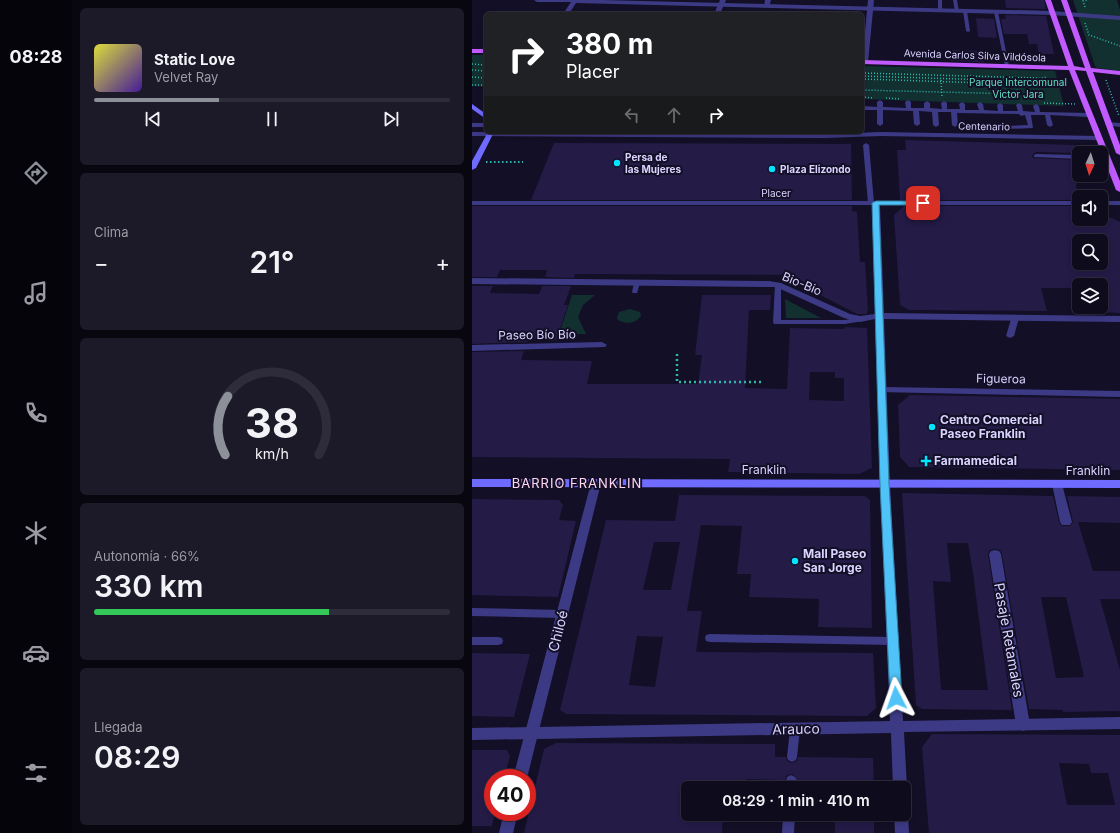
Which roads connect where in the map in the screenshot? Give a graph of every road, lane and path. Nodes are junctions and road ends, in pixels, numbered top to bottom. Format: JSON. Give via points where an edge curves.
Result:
{"nodes":[{"id":1,"x":537,"y":0,"type":"edge"},
{"id":2,"x":575,"y":0,"type":"edge"},
{"id":3,"x":871,"y":0,"type":"edge"},
{"id":4,"x":940,"y":0,"type":"edge"},
{"id":5,"x":955,"y":0,"type":"edge"},
{"id":6,"x":1048,"y":0,"type":"edge"},
{"id":7,"x":1064,"y":0,"type":"edge"},
{"id":8,"x":722,"y":2,"type":"edge"},
{"id":9,"x":768,"y":3,"type":"edge"},
{"id":10,"x":870,"y":9,"type":"junction"},
{"id":11,"x":940,"y":10,"type":"junction"},
{"id":12,"x":957,"y":11,"type":"junction"},
{"id":13,"x":966,"y":11,"type":"junction"},
{"id":14,"x":567,"y":12,"type":"edge"},
{"id":15,"x":718,"y":12,"type":"edge"},
{"id":16,"x":996,"y":12,"type":"junction"},
{"id":17,"x":1052,"y":13,"type":"junction"},
{"id":18,"x":1068,"y":14,"type":"junction"},
{"id":19,"x":1120,"y":18,"type":"edge"},
{"id":20,"x":1083,"y":19,"type":"dead end"},
{"id":21,"x":968,"y":31,"type":"dead end"},
{"id":22,"x":1120,"y":46,"type":"edge"},
{"id":23,"x":472,"y":51,"type":"edge"},
{"id":24,"x":484,"y":51,"type":"edge"},
{"id":25,"x":864,"y":62,"type":"edge"},
{"id":26,"x":472,"y":64,"type":"edge"},
{"id":27,"x":484,"y":64,"type":"edge"},
{"id":28,"x":1007,"y":66,"type":"junction"},
{"id":29,"x":1071,"y":68,"type":"junction"},
{"id":30,"x":1088,"y":69,"type":"junction"},
{"id":31,"x":472,"y":70,"type":"edge"},
{"id":32,"x":941,"y":70,"type":"dead end"},
{"id":33,"x":484,"y":71,"type":"edge"},
{"id":34,"x":864,"y":74,"type":"edge"},
{"id":35,"x":1120,"y":74,"type":"edge"},
{"id":36,"x":472,"y":77,"type":"edge"},
{"id":37,"x":941,"y":77,"type":"junction"},
{"id":38,"x":1048,"y":77,"type":"dead end"},
{"id":39,"x":484,"y":78,"type":"edge"},
{"id":40,"x":864,"y":79,"type":"edge"},
{"id":41,"x":1106,"y":80,"type":"dead end"},
{"id":42,"x":941,"y":81,"type":"junction"},
{"id":43,"x":1093,"y":82,"type":"junction"},
{"id":44,"x":472,"y":85,"type":"edge"},
{"id":45,"x":484,"y":85,"type":"edge"},
{"id":46,"x":864,"y":90,"type":"edge"},
{"id":47,"x":942,"y":92,"type":"junction"},
{"id":48,"x":880,"y":102,"type":"dead end"},
{"id":49,"x":891,"y":102,"type":"dead end"},
{"id":50,"x":908,"y":102,"type":"dead end"},
{"id":51,"x":943,"y":102,"type":"joint"},
{"id":52,"x":927,"y":103,"type":"dead end"},
{"id":53,"x":962,"y":104,"type":"dead end"},
{"id":54,"x":980,"y":104,"type":"dead end"},
{"id":55,"x":1000,"y":105,"type":"dead end"},
{"id":56,"x":1019,"y":105,"type":"dead end"},
{"id":57,"x":1036,"y":106,"type":"dead end"},
{"id":58,"x":473,"y":107,"type":"edge"},
{"id":59,"x":864,"y":108,"type":"edge"},
{"id":60,"x":880,"y":109,"type":"junction"},
{"id":61,"x":891,"y":110,"type":"junction"},
{"id":62,"x":909,"y":110,"type":"junction"},
{"id":63,"x":916,"y":111,"type":"junction"},
{"id":64,"x":927,"y":111,"type":"junction"},
{"id":65,"x":935,"y":111,"type":"junction"},
{"id":66,"x":945,"y":112,"type":"junction"},
{"id":67,"x":954,"y":112,"type":"junction"},
{"id":68,"x":963,"y":112,"type":"junction"},
{"id":69,"x":982,"y":112,"type":"junction"},
{"id":70,"x":1001,"y":113,"type":"junction"},
{"id":71,"x":1021,"y":114,"type":"junction"},
{"id":72,"x":1028,"y":114,"type":"junction"},
{"id":73,"x":1038,"y":114,"type":"junction"},
{"id":74,"x":1047,"y":114,"type":"junction"},
{"id":75,"x":484,"y":115,"type":"edge"},
{"id":76,"x":1089,"y":115,"type":"junction"},
{"id":77,"x":1120,"y":117,"type":"edge"},
{"id":78,"x":880,"y":124,"type":"dead end"},
{"id":79,"x":918,"y":124,"type":"dead end"},
{"id":80,"x":1108,"y":124,"type":"junction"},
{"id":81,"x":472,"y":125,"type":"edge"},
{"id":82,"x":484,"y":125,"type":"edge"},
{"id":83,"x":936,"y":125,"type":"dead end"},
{"id":84,"x":955,"y":125,"type":"dead end"},
{"id":85,"x":1050,"y":125,"type":"dead end"},
{"id":86,"x":1120,"y":125,"type":"edge"},
{"id":87,"x":1006,"y":127,"type":"dead end"},
{"id":88,"x":864,"y":131,"type":"edge"},
{"id":89,"x":484,"y":133,"type":"edge"},
{"id":90,"x":472,"y":134,"type":"edge"},
{"id":91,"x":490,"y":134,"type":"edge"},
{"id":92,"x":602,"y":134,"type":"edge"},
{"id":93,"x":870,"y":134,"type":"junction"},
{"id":94,"x":1098,"y":138,"type":"junction"},
{"id":95,"x":866,"y":145,"type":"dead end"},
{"id":96,"x":1101,"y":146,"type":"edge"},
{"id":97,"x":1120,"y":153,"type":"edge"},
{"id":98,"x":1036,"y":156,"type":"dead end"},
{"id":99,"x":1072,"y":157,"type":"edge"},
{"id":100,"x":523,"y":162,"type":"dead end"},
{"id":101,"x":474,"y":165,"type":"edge"},
{"id":102,"x":1108,"y":165,"type":"edge"},
{"id":103,"x":1120,"y":190,"type":"edge"},
{"id":104,"x":472,"y":203,"type":"edge"},
{"id":105,"x":873,"y":203,"type":"junction"},
{"id":106,"x":1072,"y":203,"type":"edge"},
{"id":107,"x":1108,"y":203,"type":"edge"},
{"id":108,"x":1120,"y":203,"type":"edge"},
{"id":109,"x":472,"y":281,"type":"edge"},
{"id":110,"x":637,"y":282,"type":"junction"},
{"id":111,"x":778,"y":285,"type":"junction"},
{"id":112,"x":635,"y":292,"type":"dead end"},
{"id":113,"x":879,"y":316,"type":"junction"},
{"id":114,"x":1015,"y":318,"type":"junction"},
{"id":115,"x":860,"y":319,"type":"junction"},
{"id":116,"x":1120,"y":319,"type":"edge"},
{"id":117,"x":1010,"y":336,"type":"dead end"},
{"id":118,"x":602,"y":345,"type":"dead end"},
{"id":119,"x":472,"y":348,"type":"edge"},
{"id":120,"x":678,"y":354,"type":"dead end"},
{"id":121,"x":764,"y":382,"type":"dead end"},
{"id":122,"x":882,"y":390,"type":"junction"},
{"id":123,"x":1120,"y":394,"type":"edge"},
{"id":124,"x":472,"y":483,"type":"edge"},
{"id":125,"x":596,"y":483,"type":"junction"},
{"id":126,"x":885,"y":484,"type":"junction"},
{"id":127,"x":1057,"y":484,"type":"junction"},
{"id":128,"x":1120,"y":484,"type":"edge"},
{"id":129,"x":1066,"y":522,"type":"dead end"},
{"id":130,"x":994,"y":554,"type":"dead end"},
{"id":131,"x":472,"y":612,"type":"edge"},
{"id":132,"x":562,"y":614,"type":"junction"},
{"id":133,"x":710,"y":638,"type":"dead end"},
{"id":134,"x":472,"y":641,"type":"edge"},
{"id":135,"x":498,"y":641,"type":"dead end"},
{"id":136,"x":892,"y":641,"type":"junction"},
{"id":137,"x":1120,"y":723,"type":"edge"},
{"id":138,"x":1023,"y":725,"type":"junction"},
{"id":139,"x":898,"y":727,"type":"junction"},
{"id":140,"x":794,"y":729,"type":"junction"},
{"id":141,"x":531,"y":733,"type":"junction"},
{"id":142,"x":472,"y":734,"type":"edge"},
{"id":143,"x":792,"y":757,"type":"dead end"},
{"id":144,"x":522,"y":769,"type":"edge"},
{"id":145,"x":900,"y":781,"type":"edge"},
{"id":146,"x":509,"y":821,"type":"edge"},
{"id":147,"x":789,"y":821,"type":"edge"},
{"id":148,"x":901,"y":821,"type":"edge"},
{"id":149,"x":506,"y":833,"type":"edge"},
{"id":150,"x":788,"y":833,"type":"edge"},
{"id":151,"x":902,"y":833,"type":"edge"}],
"edges":[{"from":1,"to":2,"type":"street"},
{"from":2,"to":8,"type":"street"},
{"from":2,"to":14,"type":"street"},
{"from":3,"to":10,"type":"street"},
{"from":4,"to":11,"type":"lane"},
{"from":5,"to":12,"type":"lane"},
{"from":6,"to":17,"type":"main road"},
{"from":7,"to":18,"type":"main road"},
{"from":8,"to":9,"type":"street"},
{"from":8,"to":15,"type":"street"},
{"from":9,"to":10,"type":"street"},
{"from":10,"to":11,"type":"street"},
{"from":10,"to":25,"type":"street"},
{"from":11,"to":12,"type":"street"},
{"from":12,"to":13,"type":"street"},
{"from":13,"to":16,"type":"street"},
{"from":13,"to":21,"type":"lane"},
{"from":16,"to":17,"type":"street"},
{"from":16,"to":28,"type":"lane"},
{"from":17,"to":18,"type":"street"},
{"from":17,"to":29,"type":"main road"},
{"from":18,"to":19,"type":"street"},
{"from":18,"to":30,"type":"main road"},
{"from":20,"to":22,"type":"path","via":[[1089,35]]},
{"from":23,"to":24,"type":"main road"},
{"from":25,"to":28,"type":"main road","name":"Avenida Carlos Silva Vildósola"},
{"from":26,"to":27,"type":"path"},
{"from":28,"to":29,"type":"main road","name":"Avenida Carlos Silva Vildósola"},
{"from":29,"to":30,"type":"main road","name":"Avenida Carlos Silva Vildósola"},
{"from":29,"to":76,"type":"main road"},
{"from":30,"to":35,"type":"main road","name":"Avenida Carlos Silva Vildósola"},
{"from":30,"to":43,"type":"main road"},
{"from":31,"to":33,"type":"path"},
{"from":32,"to":37,"type":"path"},
{"from":34,"to":37,"type":"path"},
{"from":35,"to":43,"type":"main road"},
{"from":36,"to":39,"type":"path"},
{"from":37,"to":38,"type":"path","via":[[1023,81]]},
{"from":37,"to":42,"type":"path"},
{"from":40,"to":42,"type":"path"},
{"from":41,"to":77,"type":"path"},
{"from":42,"to":47,"type":"path"},
{"from":42,"to":47,"type":"path","via":[[1015,84],[1018,94]]},
{"from":43,"to":80,"type":"main road"},
{"from":44,"to":45,"type":"path"},
{"from":46,"to":47,"type":"path"},
{"from":47,"to":51,"type":"path"},
{"from":48,"to":60,"type":"lane"},
{"from":49,"to":61,"type":"lane"},
{"from":50,"to":62,"type":"lane"},
{"from":51,"to":66,"type":"lane"},
{"from":52,"to":64,"type":"lane"},
{"from":53,"to":68,"type":"lane"},
{"from":54,"to":69,"type":"lane"},
{"from":55,"to":70,"type":"lane"},
{"from":56,"to":71,"type":"lane"},
{"from":57,"to":73,"type":"lane"},
{"from":58,"to":75,"type":"main road"},
{"from":59,"to":60,"type":"lane"},
{"from":60,"to":61,"type":"lane"},
{"from":60,"to":78,"type":"lane"},
{"from":61,"to":62,"type":"lane"},
{"from":62,"to":63,"type":"lane"},
{"from":63,"to":64,"type":"lane"},
{"from":63,"to":79,"type":"lane"},
{"from":64,"to":65,"type":"lane"},
{"from":65,"to":66,"type":"lane"},
{"from":65,"to":83,"type":"lane"},
{"from":66,"to":67,"type":"lane"},
{"from":67,"to":68,"type":"lane"},
{"from":67,"to":84,"type":"lane"},
{"from":68,"to":69,"type":"lane"},
{"from":69,"to":70,"type":"lane"},
{"from":70,"to":71,"type":"lane"},
{"from":71,"to":72,"type":"lane"},
{"from":72,"to":73,"type":"lane"},
{"from":72,"to":87,"type":"lane","via":[[1031,127]]},
{"from":73,"to":74,"type":"lane"},
{"from":74,"to":76,"type":"lane"},
{"from":74,"to":85,"type":"lane"},
{"from":76,"to":94,"type":"main road"},
{"from":80,"to":86,"type":"street"},
{"from":80,"to":97,"type":"main road"},
{"from":81,"to":82,"type":"street"},
{"from":88,"to":93,"type":"street","name":"Centenario"},
{"from":89,"to":90,"type":"street","name":"Centenario"},
{"from":91,"to":101,"type":"main road"},
{"from":92,"to":93,"type":"street","name":"Centenario"},
{"from":93,"to":94,"type":"street","name":"Centenario"},
{"from":94,"to":96,"type":"main road"},
{"from":95,"to":105,"type":"lane"},
{"from":98,"to":99,"type":"lane"},
{"from":100,"to":101,"type":"path"},
{"from":102,"to":103,"type":"main road"},
{"from":104,"to":105,"type":"street","name":"Placer"},
{"from":105,"to":106,"type":"street","name":"Placer"},
{"from":105,"to":113,"type":"street"},
{"from":107,"to":108,"type":"street"},
{"from":109,"to":110,"type":"street","name":"Bio-Bio"},
{"from":110,"to":111,"type":"street","name":"Bio-Bio"},
{"from":110,"to":112,"type":"lane"},
{"from":111,"to":115,"type":"street","name":"Bio-Bio"},
{"from":111,"to":115,"type":"lane","via":[[777,322],[845,322]]},
{"from":113,"to":114,"type":"street","name":"Bio-Bio"},
{"from":113,"to":115,"type":"street","name":"Bio-Bio"},
{"from":113,"to":122,"type":"street"},
{"from":114,"to":116,"type":"street","name":"Bio-Bio"},
{"from":114,"to":117,"type":"lane"},
{"from":118,"to":119,"type":"street","name":"Paseo Bío Bío"},
{"from":120,"to":121,"type":"path","via":[[677,382]]},
{"from":122,"to":123,"type":"street","name":"Figueroa"},
{"from":122,"to":126,"type":"street"},
{"from":124,"to":125,"type":"main road","name":"Franklin"},
{"from":125,"to":126,"type":"main road","name":"Franklin"},
{"from":125,"to":132,"type":"street","name":"Chiloé"},
{"from":126,"to":127,"type":"main road","name":"Franklin"},
{"from":126,"to":136,"type":"street"},
{"from":127,"to":128,"type":"main road","name":"Franklin"},
{"from":127,"to":129,"type":"street","name":"Franklin"},
{"from":130,"to":138,"type":"street","name":"Pasaje Retamales"},
{"from":131,"to":132,"type":"lane"},
{"from":132,"to":141,"type":"street","name":"Chiloé"},
{"from":133,"to":136,"type":"lane"},
{"from":134,"to":135,"type":"lane"},
{"from":136,"to":139,"type":"street"},
{"from":137,"to":138,"type":"street","name":"Arauco"},
{"from":138,"to":139,"type":"street","name":"Arauco"},
{"from":139,"to":140,"type":"street","name":"Arauco"},
{"from":139,"to":145,"type":"street"},
{"from":140,"to":141,"type":"street","name":"Arauco"},
{"from":140,"to":143,"type":"lane"},
{"from":141,"to":142,"type":"street","name":"Arauco"},
{"from":141,"to":144,"type":"street","name":"Chiloé"},
{"from":146,"to":149,"type":"street"},
{"from":147,"to":150,"type":"lane"},
{"from":148,"to":151,"type":"street"}]}
